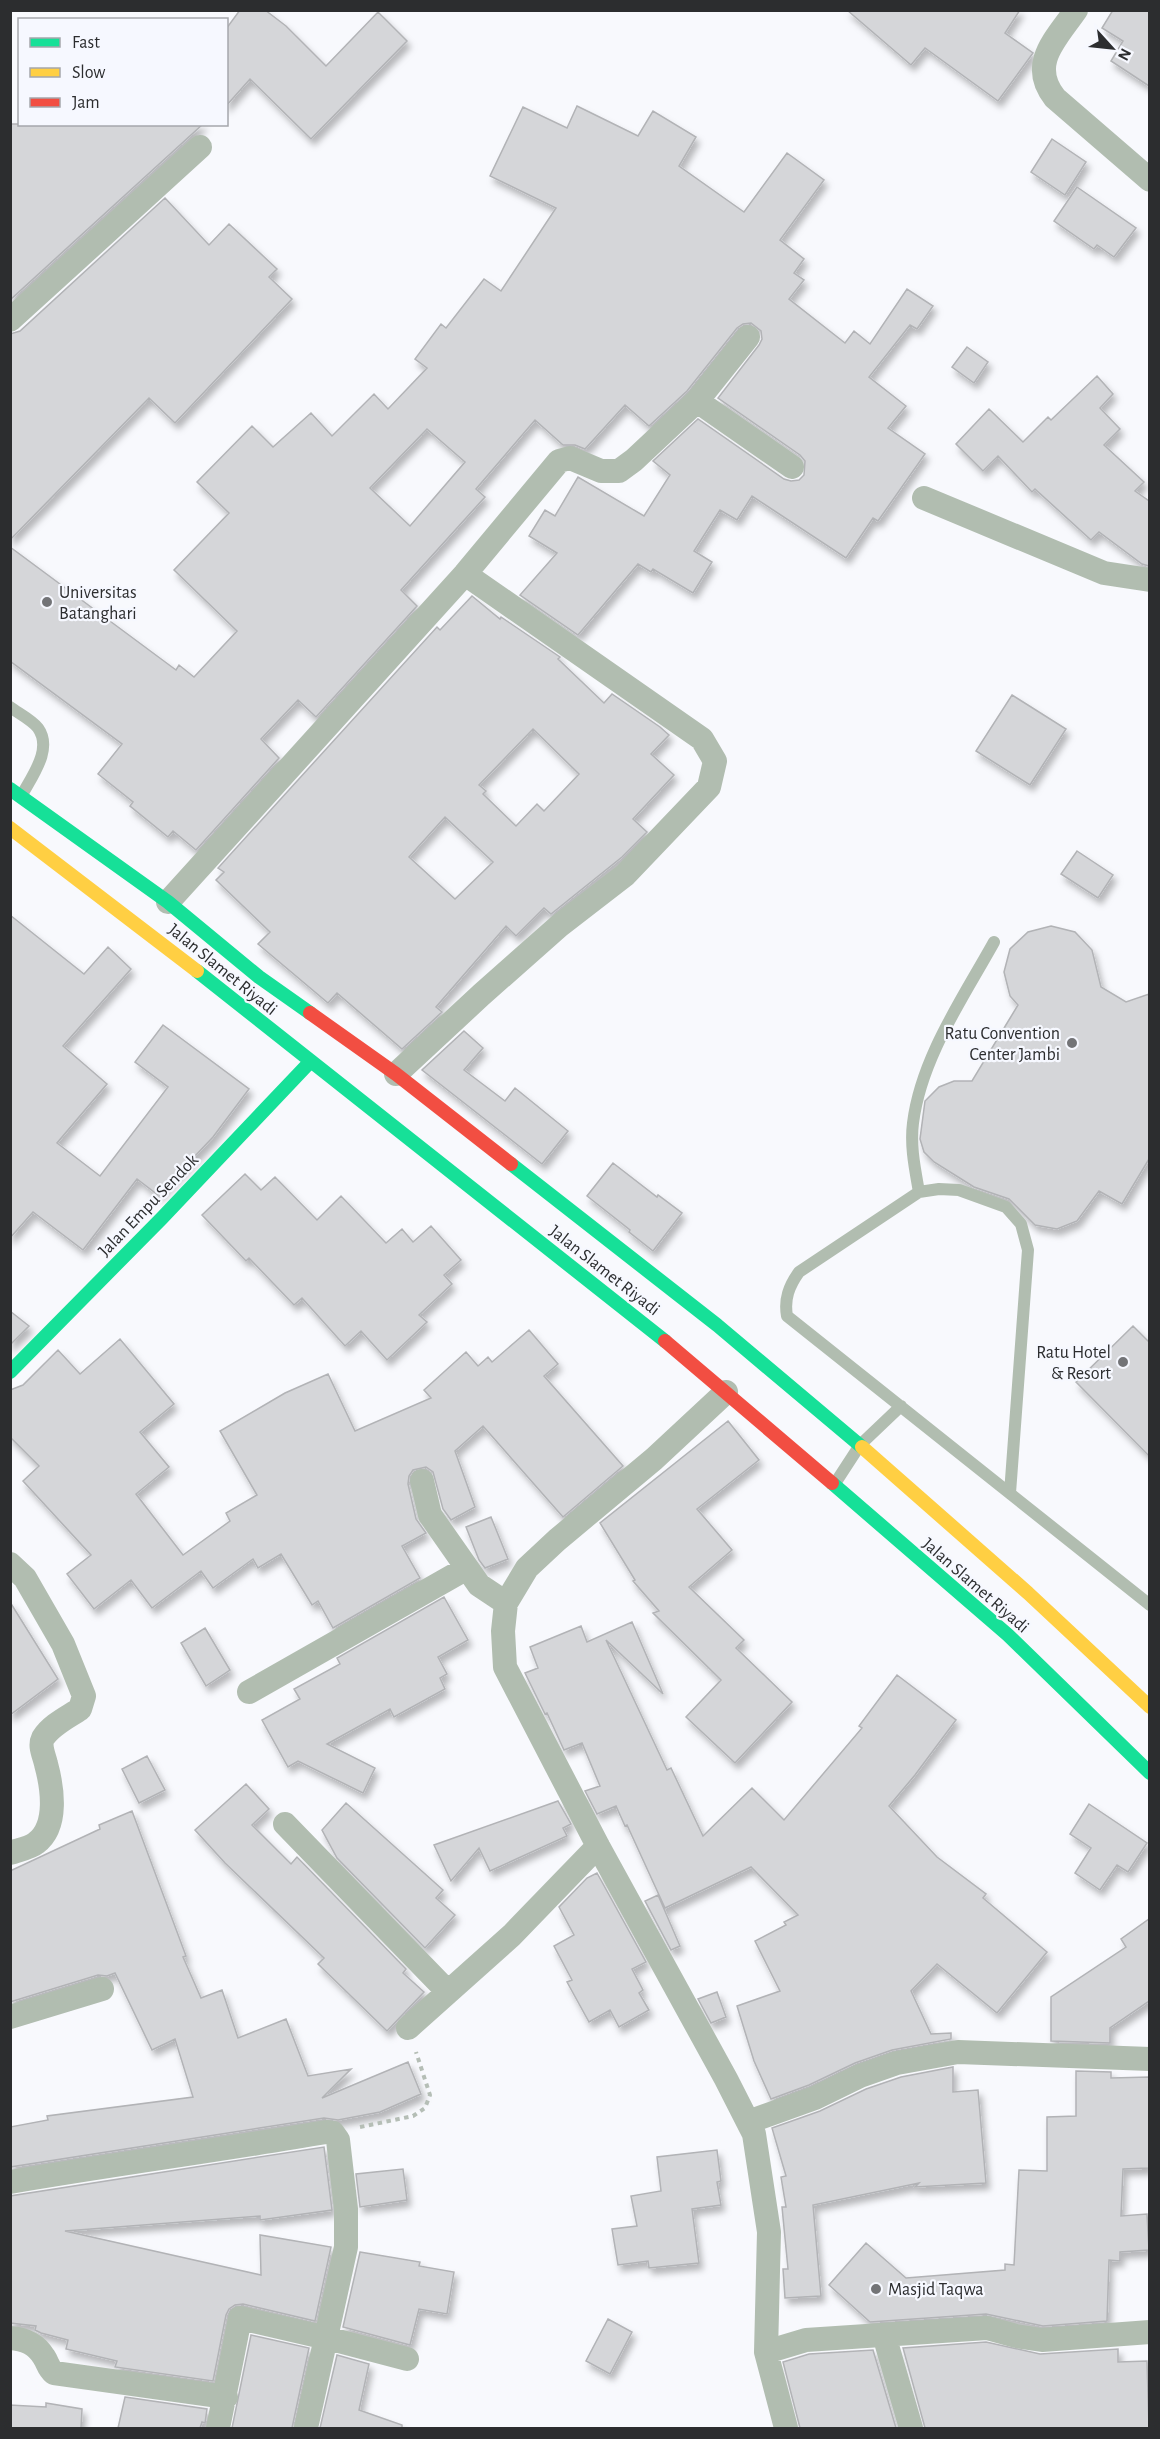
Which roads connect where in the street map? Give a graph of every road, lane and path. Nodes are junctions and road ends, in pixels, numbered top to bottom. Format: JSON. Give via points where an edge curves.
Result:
{"nodes":[{"id":1,"x":1076,"y":10,"type":"edge"},
{"id":2,"x":200,"y":147,"type":"dead end"},
{"id":3,"x":1149,"y":180,"type":"edge"},
{"id":4,"x":10,"y":320,"type":"edge"},
{"id":5,"x":748,"y":338,"type":"dead end"},
{"id":6,"x":697,"y":401,"type":"junction"},
{"id":7,"x":792,"y":467,"type":"dead end"},
{"id":8,"x":924,"y":498,"type":"dead end"},
{"id":9,"x":465,"y":574,"type":"junction"},
{"id":10,"x":1149,"y":580,"type":"edge"},
{"id":11,"x":10,"y":707,"type":"edge"},
{"id":12,"x":16,"y":793,"type":"edge"},
{"id":13,"x":10,"y":828,"type":"edge"},
{"id":14,"x":168,"y":902,"type":"junction"},
{"id":15,"x":994,"y":942,"type":"dead end"},
{"id":16,"x":310,"y":1062,"type":"junction"},
{"id":17,"x":396,"y":1074,"type":"junction"},
{"id":18,"x":919,"y":1192,"type":"junction"},
{"id":19,"x":10,"y":1372,"type":"edge"},
{"id":20,"x":726,"y":1392,"type":"junction"},
{"id":21,"x":901,"y":1406,"type":"junction"},
{"id":22,"x":860,"y":1445,"type":"junction"},
{"id":23,"x":422,"y":1481,"type":"dead end"},
{"id":24,"x":834,"y":1485,"type":"junction"},
{"id":25,"x":1010,"y":1493,"type":"junction"},
{"id":26,"x":10,"y":1564,"type":"edge"},
{"id":27,"x":467,"y":1568,"type":"junction"},
{"id":28,"x":506,"y":1603,"type":"junction"},
{"id":29,"x":1149,"y":1605,"type":"edge"},
{"id":30,"x":249,"y":1692,"type":"dead end"},
{"id":31,"x":1149,"y":1707,"type":"edge"},
{"id":32,"x":1149,"y":1773,"type":"edge"},
{"id":33,"x":285,"y":1824,"type":"dead end"},
{"id":34,"x":598,"y":1846,"type":"junction"},
{"id":35,"x":10,"y":1853,"type":"edge"},
{"id":36,"x":102,"y":1989,"type":"dead end"},
{"id":37,"x":448,"y":1992,"type":"junction"},
{"id":38,"x":10,"y":2017,"type":"edge"},
{"id":39,"x":408,"y":2028,"type":"joint"},
{"id":40,"x":1149,"y":2059,"type":"edge"},
{"id":41,"x":748,"y":2122,"type":"junction"},
{"id":42,"x":333,"y":2133,"type":"junction"},
{"id":43,"x":10,"y":2182,"type":"edge"},
{"id":44,"x":1149,"y":2332,"type":"edge"},
{"id":45,"x":885,"y":2336,"type":"junction"},
{"id":46,"x":10,"y":2338,"type":"edge"},
{"id":47,"x":327,"y":2338,"type":"junction"},
{"id":48,"x":766,"y":2352,"type":"junction"},
{"id":49,"x":407,"y":2359,"type":"dead end"},
{"id":50,"x":226,"y":2397,"type":"junction"},
{"id":51,"x":218,"y":2428,"type":"edge"},
{"id":52,"x":306,"y":2428,"type":"edge"},
{"id":53,"x":786,"y":2428,"type":"edge"},
{"id":54,"x":911,"y":2428,"type":"edge"}],
"edges":[{"from":1,"to":3,"type":"street","via":[[1045,56],[1043,74],[1048,89]]},
{"from":2,"to":4,"type":"street"},
{"from":5,"to":6,"type":"street"},
{"from":6,"to":7,"type":"street"},
{"from":6,"to":9,"type":"street","via":[[620,471],[601,471],[570,459],[559,461]]},
{"from":8,"to":10,"type":"street","via":[[1104,573]]},
{"from":9,"to":14,"type":"street"},
{"from":9,"to":17,"type":"street","via":[[702,739],[715,761],[709,787],[624,875],[542,941]]},
{"from":11,"to":12,"type":"lane","via":[[38,728],[44,746],[40,760]]},
{"from":12,"to":14,"type":"main road","name":"Jalan Slamet Riyadi"},
{"from":13,"to":16,"type":"main road","name":"Jalan Slamet Riyadi"},
{"from":14,"to":17,"type":"main road","name":"Jalan Slamet Riyadi","via":[[259,976]]},
{"from":15,"to":18,"type":"lane","via":[[943,1034],[918,1093],[912,1147]]},
{"from":16,"to":19,"type":"main road","name":"Jalan Empu Sendok"},
{"from":16,"to":20,"type":"main road","name":"Jalan Slamet Riyadi","via":[[696,1358]]},
{"from":17,"to":22,"type":"main road","name":"Jalan Slamet Riyadi"},
{"from":18,"to":21,"type":"lane","via":[[799,1272],[785,1305],[787,1316]]},
{"from":18,"to":25,"type":"lane","via":[[960,1190],[1006,1207],[1021,1224],[1028,1250]]},
{"from":20,"to":24,"type":"main road","name":"Jalan Slamet Riyadi"},
{"from":20,"to":28,"type":"street","via":[[527,1568]]},
{"from":21,"to":22,"type":"lane"},
{"from":21,"to":25,"type":"lane"},
{"from":22,"to":24,"type":"lane"},
{"from":22,"to":31,"type":"main road","name":"Jalan Slamet Riyadi","via":[[1028,1593]]},
{"from":23,"to":27,"type":"street","via":[[430,1515]]},
{"from":24,"to":32,"type":"main road","name":"Jalan Slamet Riyadi","via":[[1008,1635]]},
{"from":25,"to":29,"type":"lane"},
{"from":26,"to":35,"type":"street","via":[[25,1578],[63,1644],[84,1696],[80,1710],[56,1725],[41,1745],[51,1782],[49,1821],[44,1834],[36,1843]]},
{"from":27,"to":28,"type":"street","via":[[479,1585]]},
{"from":27,"to":30,"type":"street"},
{"from":28,"to":34,"type":"street","via":[[505,1667]]},
{"from":33,"to":37,"type":"street"},
{"from":34,"to":37,"type":"street","via":[[512,1935]]},
{"from":34,"to":41,"type":"street"},
{"from":36,"to":38,"type":"street"},
{"from":37,"to":39,"type":"street"},
{"from":39,"to":42,"type":"path","via":[[430,2095],[425,2108],[413,2116]]},
{"from":40,"to":41,"type":"street","via":[[958,2052],[888,2066]]},
{"from":41,"to":48,"type":"street","via":[[754,2134],[769,2232]]},
{"from":42,"to":43,"type":"street"},
{"from":42,"to":47,"type":"street","via":[[338,2140],[346,2209],[346,2247]]},
{"from":44,"to":45,"type":"street","via":[[1042,2340],[987,2328]]},
{"from":45,"to":48,"type":"street","via":[[806,2340]]},
{"from":45,"to":54,"type":"street"},
{"from":46,"to":50,"type":"street","via":[[24,2339],[37,2348],[54,2373]]},
{"from":47,"to":49,"type":"street"},
{"from":47,"to":50,"type":"street","via":[[240,2318]]},
{"from":47,"to":52,"type":"street"},
{"from":48,"to":53,"type":"street"},
{"from":50,"to":51,"type":"street"}]}
